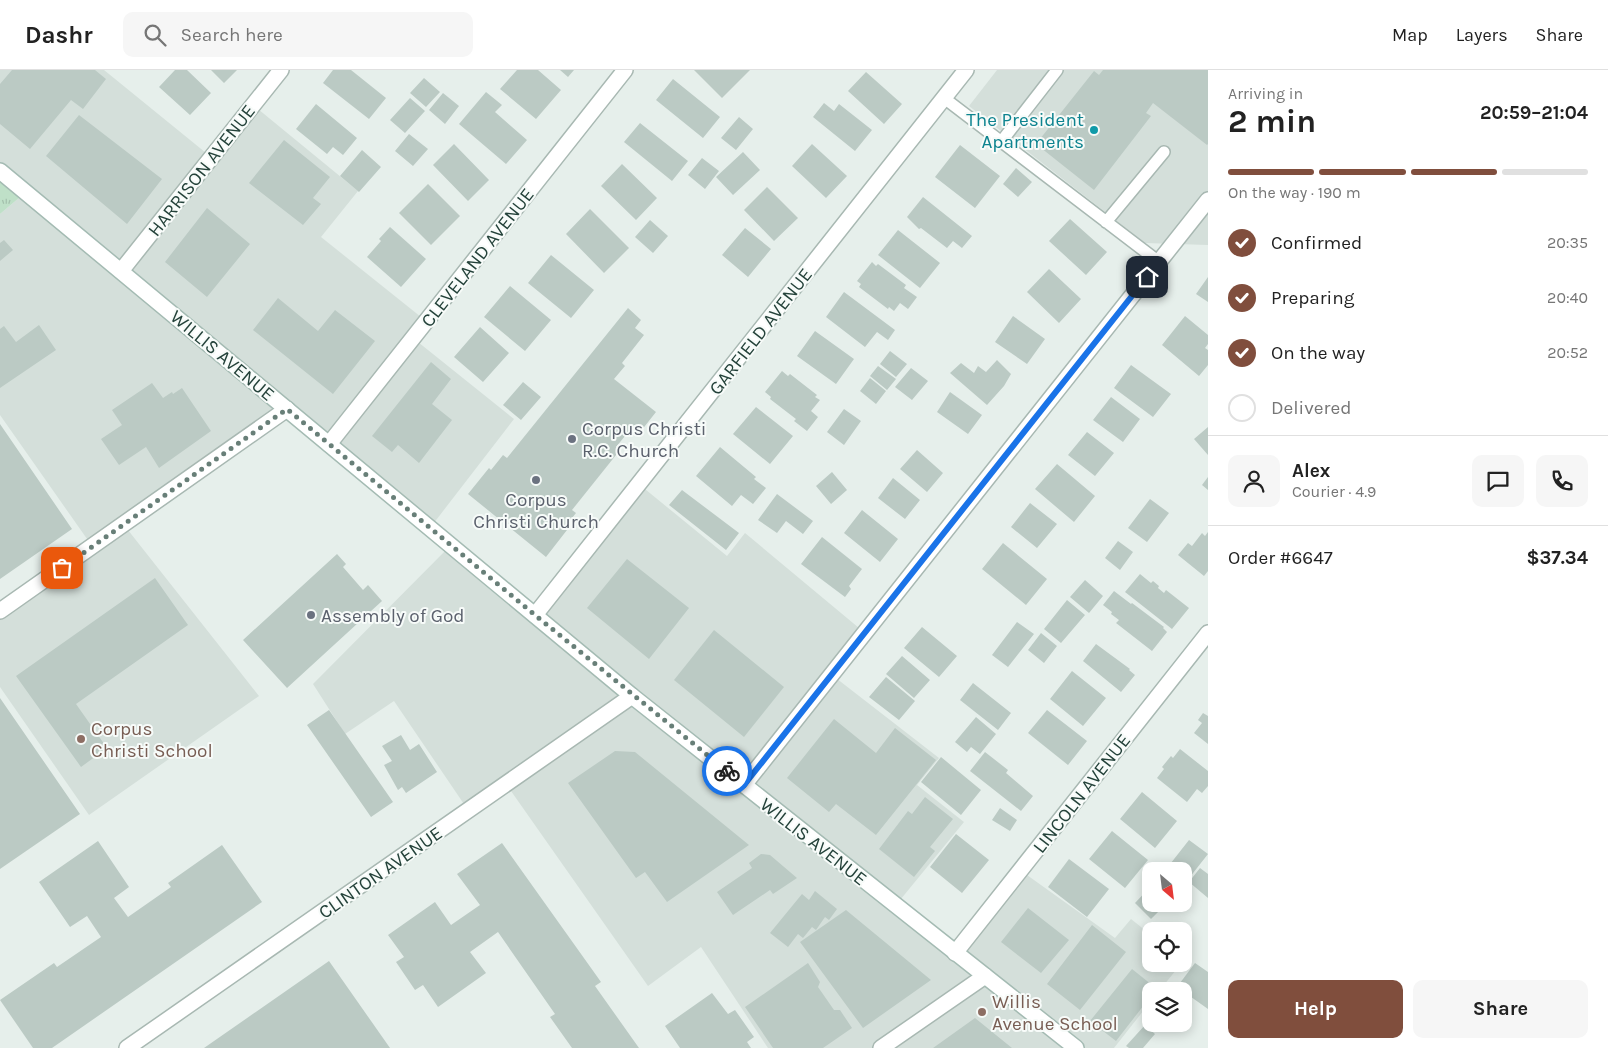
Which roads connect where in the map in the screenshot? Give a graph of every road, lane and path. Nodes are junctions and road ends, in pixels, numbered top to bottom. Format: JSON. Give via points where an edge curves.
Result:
{"nodes":[{"id":1,"x":281,"y":70,"type":"edge"},
{"id":2,"x":625,"y":70,"type":"edge"},
{"id":3,"x":966,"y":70,"type":"edge"},
{"id":4,"x":1057,"y":70,"type":"edge"},
{"id":5,"x":944,"y":98,"type":"junction"},
{"id":6,"x":1001,"y":142,"type":"junction"},
{"id":7,"x":1164,"y":152,"type":"dead end"},
{"id":8,"x":0,"y":171,"type":"edge"},
{"id":9,"x":1206,"y":206,"type":"edge"},
{"id":10,"x":1106,"y":222,"type":"junction"},
{"id":11,"x":1159,"y":262,"type":"junction"},
{"id":12,"x":121,"y":271,"type":"junction"},
{"id":13,"x":287,"y":409,"type":"junction"},
{"id":14,"x":329,"y":444,"type":"junction"},
{"id":15,"x":0,"y":611,"type":"edge"},
{"id":16,"x":535,"y":615,"type":"junction"},
{"id":17,"x":1208,"y":633,"type":"edge"},
{"id":18,"x":632,"y":696,"type":"junction"},
{"id":19,"x":744,"y":785,"type":"junction"},
{"id":20,"x":955,"y":952,"type":"junction"},
{"id":21,"x":986,"y":976,"type":"junction"},
{"id":22,"x":127,"y":1048,"type":"edge"},
{"id":23,"x":881,"y":1048,"type":"edge"},
{"id":24,"x":1076,"y":1048,"type":"edge"}],
"edges":[{"from":1,"to":12,"type":"street","name":"HARRISON AVENUE"},
{"from":2,"to":14,"type":"street","name":"CLEVELAND AVENUE"},
{"from":3,"to":5,"type":"street","name":"GARFIELD AVENUE"},
{"from":4,"to":6,"type":"lane"},
{"from":5,"to":6,"type":"lane"},
{"from":5,"to":16,"type":"street","name":"GARFIELD AVENUE"},
{"from":6,"to":10,"type":"lane"},
{"from":7,"to":10,"type":"lane"},
{"from":8,"to":12,"type":"street","name":"WILLIS AVENUE"},
{"from":9,"to":11,"type":"street"},
{"from":10,"to":11,"type":"lane"},
{"from":11,"to":19,"type":"street"},
{"from":12,"to":13,"type":"street","name":"WILLIS AVENUE"},
{"from":13,"to":14,"type":"street","name":"WILLIS AVENUE"},
{"from":13,"to":15,"type":"street"},
{"from":14,"to":16,"type":"street","name":"WILLIS AVENUE"},
{"from":16,"to":18,"type":"street","name":"WILLIS AVENUE"},
{"from":17,"to":20,"type":"street","name":"LINCOLN AVENUE"},
{"from":18,"to":19,"type":"street","name":"WILLIS AVENUE"},
{"from":18,"to":22,"type":"street","name":"CLINTON AVENUE"},
{"from":19,"to":20,"type":"street","name":"WILLIS AVENUE"},
{"from":20,"to":21,"type":"street","name":"WILLIS AVENUE"},
{"from":21,"to":23,"type":"street"},
{"from":21,"to":24,"type":"street","name":"WILLIS AVENUE"}]}
